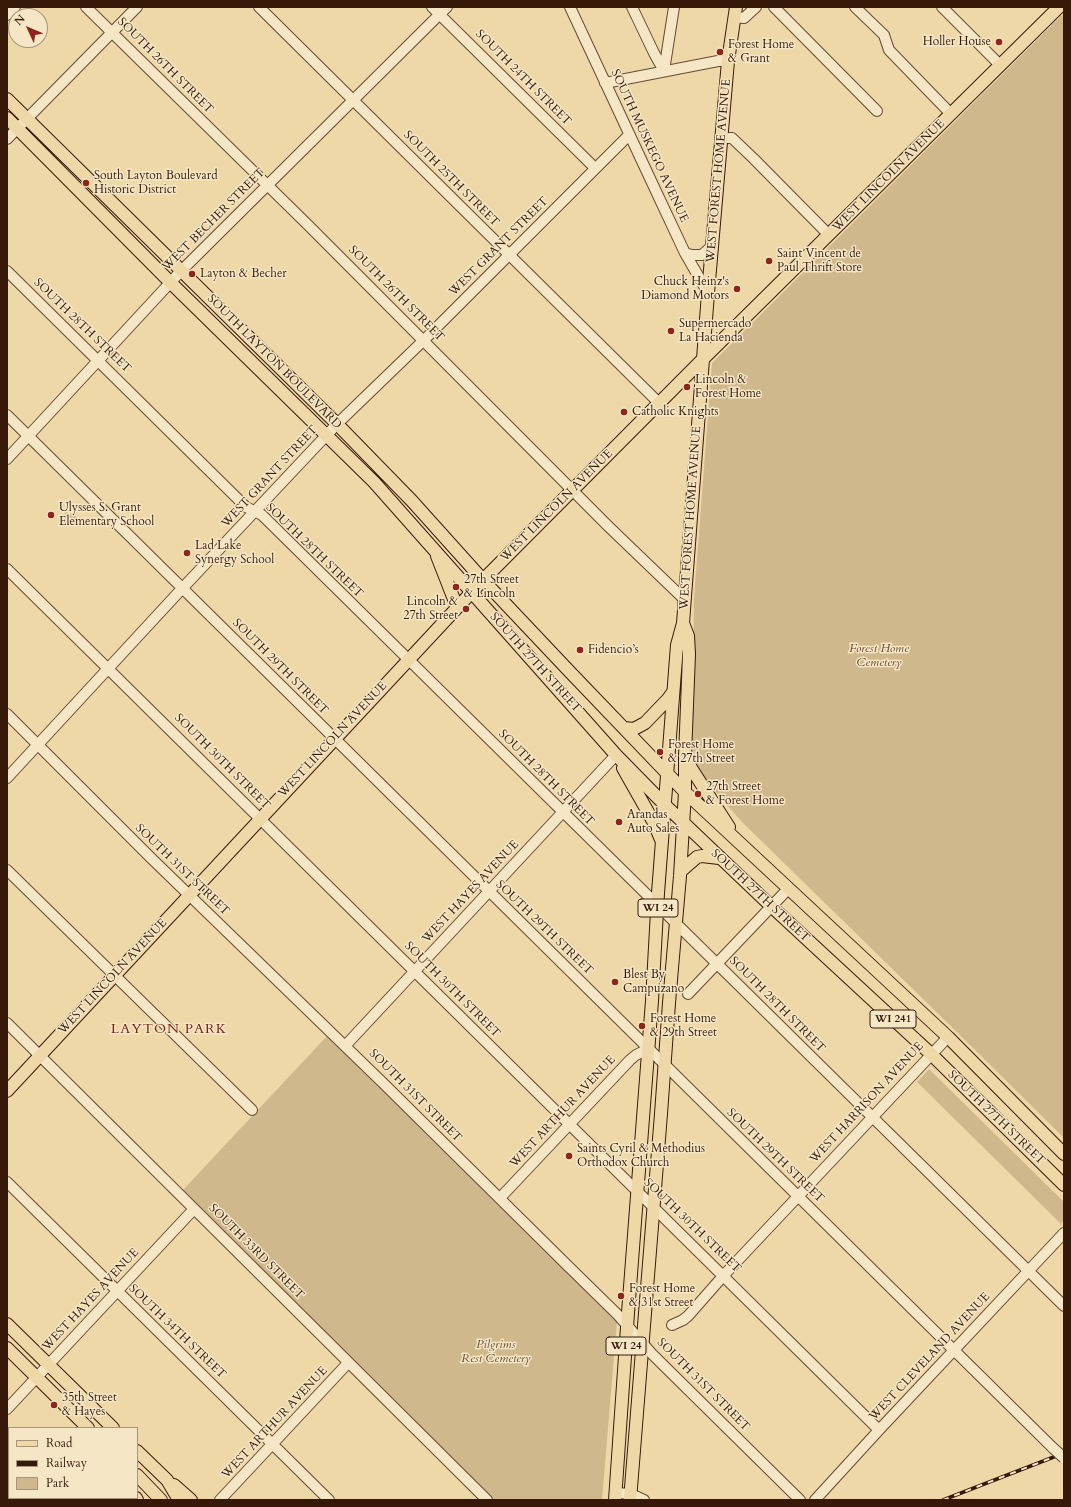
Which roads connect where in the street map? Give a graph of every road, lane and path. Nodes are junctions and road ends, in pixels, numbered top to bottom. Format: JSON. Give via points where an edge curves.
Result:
{"nodes":[{"id":1,"x":15,"y":7,"type":"edge"},
{"id":2,"x":86,"y":7,"type":"edge"},
{"id":3,"x":137,"y":7,"type":"edge"},
{"id":4,"x":259,"y":7,"type":"edge"},
{"id":5,"x":432,"y":7,"type":"edge"},
{"id":6,"x":447,"y":7,"type":"edge"},
{"id":7,"x":570,"y":7,"type":"edge"},
{"id":8,"x":632,"y":7,"type":"edge"},
{"id":9,"x":674,"y":7,"type":"edge"},
{"id":10,"x":756,"y":7,"type":"edge"},
{"id":11,"x":774,"y":7,"type":"edge"},
{"id":12,"x":855,"y":7,"type":"edge"},
{"id":13,"x":942,"y":7,"type":"edge"},
{"id":14,"x":1059,"y":7,"type":"edge"},
{"id":15,"x":735,"y":12,"type":"edge"},
{"id":16,"x":440,"y":14,"type":"junction"},
{"id":17,"x":7,"y":15,"type":"edge"},
{"id":18,"x":112,"y":32,"type":"junction"},
{"id":19,"x":728,"y":61,"type":"junction"},
{"id":20,"x":1000,"y":65,"type":"junction"},
{"id":21,"x":664,"y":71,"type":"junction"},
{"id":22,"x":605,"y":83,"type":"junction"},
{"id":23,"x":7,"y":99,"type":"edge"},
{"id":24,"x":354,"y":100,"type":"junction"},
{"id":25,"x":877,"y":110,"type":"dead end"},
{"id":26,"x":951,"y":114,"type":"junction"},
{"id":27,"x":7,"y":118,"type":"edge"},
{"id":28,"x":27,"y":118,"type":"junction"},
{"id":29,"x":17,"y":129,"type":"junction"},
{"id":30,"x":629,"y":135,"type":"junction"},
{"id":31,"x":722,"y":138,"type":"junction"},
{"id":32,"x":7,"y":139,"type":"edge"},
{"id":33,"x":595,"y":168,"type":"junction"},
{"id":34,"x":267,"y":185,"type":"junction"},
{"id":35,"x":829,"y":235,"type":"junction"},
{"id":36,"x":712,"y":246,"type":"junction"},
{"id":37,"x":685,"y":252,"type":"junction"},
{"id":38,"x":509,"y":255,"type":"junction"},
{"id":39,"x":7,"y":271,"type":"edge"},
{"id":40,"x":181,"y":271,"type":"junction"},
{"id":41,"x":170,"y":282,"type":"junction"},
{"id":42,"x":708,"y":293,"type":"junction"},
{"id":43,"x":424,"y":340,"type":"junction"},
{"id":44,"x":703,"y":359,"type":"junction"},
{"id":45,"x":98,"y":360,"type":"junction"},
{"id":46,"x":659,"y":403,"type":"junction"},
{"id":47,"x":7,"y":415,"type":"edge"},
{"id":48,"x":337,"y":424,"type":"junction"},
{"id":49,"x":326,"y":435,"type":"junction"},
{"id":50,"x":28,"y":436,"type":"junction"},
{"id":51,"x":7,"y":459,"type":"edge"},
{"id":52,"x":572,"y":490,"type":"junction"},
{"id":53,"x":255,"y":512,"type":"junction"},
{"id":54,"x":434,"y":549,"type":"junction"},
{"id":55,"x":7,"y":569,"type":"edge"},
{"id":56,"x":482,"y":580,"type":"junction"},
{"id":57,"x":182,"y":589,"type":"junction"},
{"id":58,"x":472,"y":592,"type":"junction"},
{"id":59,"x":685,"y":600,"type":"junction"},
{"id":60,"x":458,"y":607,"type":"junction"},
{"id":61,"x":683,"y":623,"type":"junction"},
{"id":62,"x":408,"y":660,"type":"junction"},
{"id":63,"x":108,"y":668,"type":"junction"},
{"id":64,"x":674,"y":691,"type":"junction"},
{"id":65,"x":7,"y":714,"type":"edge"},
{"id":66,"x":624,"y":728,"type":"junction"},
{"id":67,"x":334,"y":739,"type":"junction"},
{"id":68,"x":37,"y":745,"type":"junction"},
{"id":69,"x":616,"y":755,"type":"junction"},
{"id":70,"x":685,"y":756,"type":"junction"},
{"id":71,"x":668,"y":774,"type":"junction"},
{"id":72,"x":7,"y":778,"type":"edge"},
{"id":73,"x":685,"y":792,"type":"junction"},
{"id":74,"x":666,"y":806,"type":"junction"},
{"id":75,"x":562,"y":812,"type":"junction"},
{"id":76,"x":260,"y":818,"type":"junction"},
{"id":77,"x":684,"y":823,"type":"junction"},
{"id":78,"x":663,"y":843,"type":"junction"},
{"id":79,"x":741,"y":844,"type":"junction"},
{"id":80,"x":719,"y":858,"type":"junction"},
{"id":81,"x":7,"y":870,"type":"edge"},
{"id":82,"x":681,"y":871,"type":"junction"},
{"id":83,"x":788,"y":889,"type":"junction"},
{"id":84,"x":489,"y":892,"type":"junction"},
{"id":85,"x":189,"y":894,"type":"junction"},
{"id":86,"x":771,"y":906,"type":"junction"},
{"id":87,"x":658,"y":907,"type":"junction"},
{"id":88,"x":676,"y":925,"type":"junction"},
{"id":89,"x":716,"y":964,"type":"junction"},
{"id":90,"x":415,"y":971,"type":"junction"},
{"id":91,"x":115,"y":975,"type":"junction"},
{"id":92,"x":688,"y":994,"type":"dead end"},
{"id":93,"x":7,"y":1023,"type":"edge"},
{"id":94,"x":948,"y":1037,"type":"junction"},
{"id":95,"x":345,"y":1046,"type":"junction"},
{"id":96,"x":648,"y":1049,"type":"junction"},
{"id":97,"x":931,"y":1054,"type":"junction"},
{"id":98,"x":41,"y":1056,"type":"junction"},
{"id":99,"x":664,"y":1066,"type":"junction"},
{"id":100,"x":7,"y":1091,"type":"edge"},
{"id":101,"x":252,"y":1110,"type":"dead end"},
{"id":102,"x":872,"y":1117,"type":"junction"},
{"id":103,"x":569,"y":1124,"type":"junction"},
{"id":104,"x":1064,"y":1154,"type":"edge"},
{"id":105,"x":7,"y":1182,"type":"edge"},
{"id":106,"x":1064,"y":1185,"type":"edge"},
{"id":107,"x":638,"y":1192,"type":"junction"},
{"id":108,"x":798,"y":1196,"type":"junction"},
{"id":109,"x":500,"y":1198,"type":"junction"},
{"id":110,"x":654,"y":1208,"type":"junction"},
{"id":111,"x":194,"y":1209,"type":"junction"},
{"id":112,"x":1064,"y":1233,"type":"edge"},
{"id":113,"x":1028,"y":1271,"type":"junction"},
{"id":114,"x":724,"y":1275,"type":"junction"},
{"id":115,"x":118,"y":1292,"type":"junction"},
{"id":116,"x":1064,"y":1306,"type":"edge"},
{"id":117,"x":7,"y":1324,"type":"edge"},
{"id":118,"x":627,"y":1325,"type":"junction"},
{"id":119,"x":672,"y":1325,"type":"dead end"},
{"id":120,"x":643,"y":1343,"type":"junction"},
{"id":121,"x":7,"y":1348,"type":"edge"},
{"id":122,"x":954,"y":1350,"type":"junction"},
{"id":123,"x":348,"y":1363,"type":"junction"},
{"id":124,"x":48,"y":1365,"type":"junction"},
{"id":125,"x":37,"y":1377,"type":"junction"},
{"id":126,"x":7,"y":1409,"type":"edge"},
{"id":127,"x":87,"y":1427,"type":"edge"},
{"id":128,"x":112,"y":1427,"type":"edge"},
{"id":129,"x":879,"y":1430,"type":"junction"},
{"id":130,"x":273,"y":1444,"type":"junction"},
{"id":131,"x":138,"y":1452,"type":"edge"},
{"id":132,"x":1064,"y":1458,"type":"edge"},
{"id":133,"x":138,"y":1476,"type":"edge"},
{"id":134,"x":167,"y":1480,"type":"junction"},
{"id":135,"x":615,"y":1496,"type":"edge"},
{"id":136,"x":630,"y":1497,"type":"edge"},
{"id":137,"x":161,"y":1500,"type":"edge"},
{"id":138,"x":179,"y":1500,"type":"edge"},
{"id":139,"x":192,"y":1500,"type":"edge"},
{"id":140,"x":220,"y":1500,"type":"edge"},
{"id":141,"x":329,"y":1500,"type":"edge"},
{"id":142,"x":487,"y":1500,"type":"edge"},
{"id":143,"x":644,"y":1500,"type":"edge"},
{"id":144,"x":800,"y":1500,"type":"edge"},
{"id":145,"x":815,"y":1500,"type":"edge"}],
"edges":[{"from":1,"to":17,"type":"street"},
{"from":2,"to":18,"type":"street","name":"SOUTH 26TH STREET"},
{"from":3,"to":18,"type":"street"},
{"from":4,"to":24,"type":"street","name":"SOUTH 25TH STREET"},
{"from":5,"to":16,"type":"street","name":"SOUTH 24TH STREET"},
{"from":6,"to":16,"type":"street","name":"WEST BECHER STREET"},
{"from":7,"to":22,"type":"street","name":"SOUTH MUSKEGO AVENUE"},
{"from":8,"to":21,"type":"street"},
{"from":9,"to":21,"type":"street"},
{"from":10,"to":15,"type":"street","via":[[744,18]]},
{"from":11,"to":25,"type":"street"},
{"from":12,"to":26,"type":"street","via":[[884,35],[889,50]]},
{"from":13,"to":20,"type":"street"},
{"from":14,"to":20,"type":"main road","name":"WEST LINCOLN AVENUE"},
{"from":15,"to":19,"type":"main road","name":"WEST FOREST HOME AVENUE"},
{"from":16,"to":24,"type":"street","name":"WEST BECHER STREET"},
{"from":16,"to":33,"type":"street","name":"SOUTH 24TH STREET"},
{"from":18,"to":28,"type":"street"},
{"from":18,"to":34,"type":"street","name":"SOUTH 26TH STREET"},
{"from":19,"to":21,"type":"street","via":[[718,60]]},
{"from":19,"to":31,"type":"main road","name":"WEST FOREST HOME AVENUE"},
{"from":20,"to":26,"type":"main road","name":"WEST LINCOLN AVENUE"},
{"from":21,"to":22,"type":"street"},
{"from":22,"to":30,"type":"street","name":"SOUTH MUSKEGO AVENUE"},
{"from":23,"to":28,"type":"main road","name":"SOUTH LAYTON BOULEVARD"},
{"from":24,"to":34,"type":"street","name":"WEST BECHER STREET"},
{"from":24,"to":38,"type":"street","name":"SOUTH 25TH STREET"},
{"from":26,"to":35,"type":"main road","name":"WEST LINCOLN AVENUE"},
{"from":27,"to":29,"type":"main road","name":"SOUTH LAYTON BOULEVARD"},
{"from":28,"to":29,"type":"street"},
{"from":28,"to":40,"type":"main road","name":"SOUTH LAYTON BOULEVARD"},
{"from":29,"to":32,"type":"street"},
{"from":29,"to":41,"type":"main road","name":"SOUTH LAYTON BOULEVARD"},
{"from":30,"to":33,"type":"street","name":"WEST GRANT STREET"},
{"from":30,"to":37,"type":"street","name":"SOUTH MUSKEGO AVENUE"},
{"from":31,"to":35,"type":"street","via":[[732,138]]},
{"from":31,"to":36,"type":"main road","name":"WEST FOREST HOME AVENUE"},
{"from":33,"to":38,"type":"street","name":"WEST GRANT STREET"},
{"from":34,"to":40,"type":"street","name":"WEST BECHER STREET"},
{"from":34,"to":43,"type":"street","name":"SOUTH 26TH STREET"},
{"from":35,"to":44,"type":"main road","name":"WEST LINCOLN AVENUE"},
{"from":36,"to":37,"type":"street","via":[[702,255]]},
{"from":36,"to":42,"type":"main road","name":"WEST FOREST HOME AVENUE"},
{"from":37,"to":42,"type":"street","name":"SOUTH MUSKEGO AVENUE"},
{"from":38,"to":43,"type":"street","name":"WEST GRANT STREET"},
{"from":38,"to":46,"type":"street","name":"SOUTH 25TH STREET"},
{"from":39,"to":45,"type":"street","name":"SOUTH 28TH STREET"},
{"from":40,"to":41,"type":"street","name":"WEST BECHER STREET"},
{"from":40,"to":48,"type":"main road","name":"SOUTH LAYTON BOULEVARD"},
{"from":41,"to":45,"type":"street","name":"WEST BECHER STREET"},
{"from":41,"to":49,"type":"main road","name":"SOUTH LAYTON BOULEVARD"},
{"from":42,"to":44,"type":"main road","name":"WEST FOREST HOME AVENUE"},
{"from":43,"to":48,"type":"street","name":"WEST GRANT STREET"},
{"from":43,"to":52,"type":"street","name":"SOUTH 26TH STREET"},
{"from":44,"to":46,"type":"main road","name":"WEST LINCOLN AVENUE"},
{"from":44,"to":59,"type":"main road","name":"WEST FOREST HOME AVENUE"},
{"from":45,"to":50,"type":"street","name":"WEST BECHER STREET"},
{"from":45,"to":53,"type":"street","name":"SOUTH 28TH STREET","via":[[246,507]]},
{"from":46,"to":52,"type":"main road","name":"WEST LINCOLN AVENUE"},
{"from":47,"to":50,"type":"street","name":"SOUTH 29TH STREET"},
{"from":48,"to":49,"type":"street","name":"WEST GRANT STREET"},
{"from":48,"to":56,"type":"main road","name":"SOUTH LAYTON BOULEVARD","via":[[412,501]]},
{"from":49,"to":53,"type":"street","name":"WEST GRANT STREET"},
{"from":49,"to":54,"type":"main road","name":"SOUTH LAYTON BOULEVARD","via":[[374,482]]},
{"from":50,"to":51,"type":"street","name":"WEST BECHER STREET"},
{"from":50,"to":57,"type":"street","name":"SOUTH 29TH STREET"},
{"from":52,"to":56,"type":"main road","name":"WEST LINCOLN AVENUE"},
{"from":52,"to":59,"type":"street","name":"SOUTH 26TH STREET"},
{"from":53,"to":57,"type":"street","name":"WEST GRANT STREET"},
{"from":53,"to":62,"type":"street","name":"SOUTH 28TH STREET"},
{"from":54,"to":58,"type":"main road","name":"SOUTH LAYTON BOULEVARD"},
{"from":54,"to":60,"type":"main road"},
{"from":55,"to":63,"type":"street","name":"SOUTH 30TH STREET"},
{"from":56,"to":58,"type":"main road","name":"WEST LINCOLN AVENUE"},
{"from":56,"to":66,"type":"main road","name":"SOUTH 27TH STREET"},
{"from":57,"to":63,"type":"street","name":"WEST GRANT STREET"},
{"from":57,"to":67,"type":"street","name":"SOUTH 29TH STREET"},
{"from":58,"to":60,"type":"main road","name":"WEST LINCOLN AVENUE"},
{"from":58,"to":69,"type":"main road","name":"SOUTH 27TH STREET"},
{"from":59,"to":61,"type":"main road","name":"WEST FOREST HOME AVENUE"},
{"from":60,"to":62,"type":"main road","name":"WEST LINCOLN AVENUE"},
{"from":61,"to":64,"type":"main road","name":"WEST FOREST HOME AVENUE","via":[[677,645]]},
{"from":61,"to":70,"type":"main road","name":"WEST FOREST HOME AVENUE","via":[[688,636],[689,654]]},
{"from":62,"to":67,"type":"main road","name":"WEST LINCOLN AVENUE"},
{"from":62,"to":75,"type":"street","name":"SOUTH 28TH STREET"},
{"from":63,"to":68,"type":"street","name":"WEST GRANT STREET"},
{"from":63,"to":76,"type":"street","name":"SOUTH 30TH STREET"},
{"from":64,"to":66,"type":"main road","via":[[645,723],[634,729]]},
{"from":64,"to":71,"type":"main road","name":"WEST FOREST HOME AVENUE"},
{"from":65,"to":68,"type":"street","name":"SOUTH 31ST STREET"},
{"from":66,"to":71,"type":"main road","name":"SOUTH 27TH STREET"},
{"from":67,"to":76,"type":"main road","name":"WEST LINCOLN AVENUE"},
{"from":67,"to":84,"type":"street","name":"SOUTH 29TH STREET"},
{"from":68,"to":72,"type":"street","name":"WEST GRANT STREET"},
{"from":68,"to":85,"type":"street","name":"SOUTH 31ST STREET"},
{"from":69,"to":74,"type":"main road","name":"SOUTH 27TH STREET"},
{"from":69,"to":75,"type":"street","name":"WEST HAYES AVENUE"},
{"from":69,"to":78,"type":"main road","via":[[653,820]]},
{"from":70,"to":73,"type":"main road","name":"WEST FOREST HOME AVENUE"},
{"from":70,"to":79,"type":"main road"},
{"from":71,"to":73,"type":"main road","name":"SOUTH 27TH STREET","number":"WI 241"},
{"from":71,"to":74,"type":"main road","name":"WEST FOREST HOME AVENUE","number":"WI 24"},
{"from":73,"to":77,"type":"main road","name":"WEST FOREST HOME AVENUE","number":"WI 24"},
{"from":73,"to":79,"type":"main road","name":"SOUTH 27TH STREET","number":"WI 241"},
{"from":74,"to":77,"type":"main road","name":"SOUTH 27TH STREET","number":"WI 241"},
{"from":74,"to":78,"type":"main road","name":"WEST FOREST HOME AVENUE","number":"WI 24"},
{"from":75,"to":84,"type":"street","name":"WEST HAYES AVENUE"},
{"from":75,"to":87,"type":"street","name":"SOUTH 28TH STREET"},
{"from":76,"to":85,"type":"main road","name":"WEST LINCOLN AVENUE"},
{"from":76,"to":90,"type":"street","name":"SOUTH 30TH STREET"},
{"from":77,"to":80,"type":"main road","name":"SOUTH 27TH STREET","number":"WI 241"},
{"from":77,"to":82,"type":"main road","name":"WEST FOREST HOME AVENUE","number":"WI 24"},
{"from":78,"to":87,"type":"main road","name":"WEST FOREST HOME AVENUE","number":"WI 24"},
{"from":79,"to":83,"type":"main road","name":"SOUTH 27TH STREET","number":"WI 241"},
{"from":80,"to":82,"type":"main road","via":[[697,857]]},
{"from":80,"to":86,"type":"main road","name":"SOUTH 27TH STREET","number":"WI 241"},
{"from":81,"to":91,"type":"street"},
{"from":82,"to":88,"type":"main road","name":"WEST FOREST HOME AVENUE","number":"WI 24"},
{"from":83,"to":86,"type":"street"},
{"from":83,"to":94,"type":"main road","name":"SOUTH 27TH STREET","number":"WI 241"},
{"from":84,"to":90,"type":"street","name":"WEST HAYES AVENUE"},
{"from":84,"to":96,"type":"street","name":"SOUTH 29TH STREET"},
{"from":85,"to":91,"type":"main road","name":"WEST LINCOLN AVENUE"},
{"from":85,"to":95,"type":"street","name":"SOUTH 31ST STREET"},
{"from":86,"to":89,"type":"street"},
{"from":86,"to":97,"type":"main road","name":"SOUTH 27TH STREET","number":"WI 241"},
{"from":87,"to":88,"type":"street","name":"SOUTH 28TH STREET"},
{"from":87,"to":96,"type":"main road","name":"WEST FOREST HOME AVENUE","number":"WI 24"},
{"from":88,"to":89,"type":"street","name":"SOUTH 28TH STREET"},
{"from":88,"to":99,"type":"main road","name":"WEST FOREST HOME AVENUE","number":"WI 24"},
{"from":89,"to":92,"type":"street"},
{"from":89,"to":102,"type":"street","name":"SOUTH 28TH STREET"},
{"from":90,"to":95,"type":"street","name":"WEST HAYES AVENUE"},
{"from":90,"to":103,"type":"street","name":"SOUTH 30TH STREET"},
{"from":91,"to":98,"type":"main road","name":"WEST LINCOLN AVENUE"},
{"from":91,"to":101,"type":"street"},
{"from":93,"to":98,"type":"street","name":"SOUTH 33RD STREET"},
{"from":94,"to":97,"type":"street","name":"WEST HARRISON AVENUE"},
{"from":94,"to":104,"type":"main road","name":"SOUTH 27TH STREET","number":"WI 241"},
{"from":95,"to":109,"type":"street","name":"SOUTH 31ST STREET"},
{"from":96,"to":99,"type":"street","name":"SOUTH 29TH STREET"},
{"from":96,"to":103,"type":"street","name":"WEST ARTHUR AVENUE","via":[[636,1054]]},
{"from":96,"to":107,"type":"main road","name":"WEST FOREST HOME AVENUE","number":"WI 24"},
{"from":97,"to":102,"type":"street","name":"WEST HARRISON AVENUE"},
{"from":97,"to":106,"type":"main road","name":"SOUTH 27TH STREET","number":"WI 241"},
{"from":98,"to":100,"type":"main road","name":"WEST LINCOLN AVENUE"},
{"from":98,"to":111,"type":"street","name":"SOUTH 33RD STREET"},
{"from":99,"to":108,"type":"street","name":"SOUTH 29TH STREET"},
{"from":99,"to":110,"type":"main road","name":"WEST FOREST HOME AVENUE","number":"WI 24"},
{"from":102,"to":108,"type":"street","name":"WEST HARRISON AVENUE"},
{"from":102,"to":113,"type":"street","name":"SOUTH 28TH STREET"},
{"from":103,"to":107,"type":"street","name":"SOUTH 30TH STREET"},
{"from":103,"to":109,"type":"street","name":"WEST ARTHUR AVENUE"},
{"from":105,"to":115,"type":"street","name":"SOUTH 34TH STREET"},
{"from":107,"to":110,"type":"street","name":"SOUTH 30TH STREET"},
{"from":107,"to":118,"type":"main road","name":"WEST FOREST HOME AVENUE","number":"WI 24"},
{"from":108,"to":114,"type":"street","name":"WEST HARRISON AVENUE"},
{"from":108,"to":122,"type":"street","name":"SOUTH 29TH STREET"},
{"from":109,"to":118,"type":"street","name":"SOUTH 31ST STREET"},
{"from":110,"to":114,"type":"street","name":"SOUTH 30TH STREET"},
{"from":110,"to":120,"type":"main road","name":"WEST FOREST HOME AVENUE","number":"WI 24"},
{"from":111,"to":115,"type":"street","name":"WEST HAYES AVENUE"},
{"from":111,"to":123,"type":"street","name":"SOUTH 33RD STREET"},
{"from":112,"to":113,"type":"street","name":"WEST CLEVELAND AVENUE"},
{"from":113,"to":116,"type":"street","name":"SOUTH 28TH STREET"},
{"from":113,"to":122,"type":"street","name":"WEST CLEVELAND AVENUE"},
{"from":114,"to":119,"type":"street","name":"WEST HARRISON AVENUE","via":[[684,1320]]},
{"from":114,"to":129,"type":"street","name":"SOUTH 30TH STREET"},
{"from":115,"to":124,"type":"street","name":"WEST HAYES AVENUE"},
{"from":115,"to":130,"type":"street","name":"SOUTH 34TH STREET"},
{"from":117,"to":124,"type":"main road"},
{"from":118,"to":120,"type":"street","name":"SOUTH 31ST STREET"},
{"from":118,"to":135,"type":"main road","name":"WEST FOREST HOME AVENUE","number":"WI 24"},
{"from":120,"to":136,"type":"main road","name":"WEST FOREST HOME AVENUE","number":"WI 24"},
{"from":120,"to":144,"type":"street","name":"SOUTH 31ST STREET"},
{"from":121,"to":125,"type":"main road"},
{"from":122,"to":129,"type":"street","name":"WEST CLEVELAND AVENUE"},
{"from":122,"to":132,"type":"street","name":"SOUTH 29TH STREET","bridge":true},
{"from":123,"to":130,"type":"street","name":"WEST ARTHUR AVENUE"},
{"from":123,"to":142,"type":"street","name":"SOUTH 33RD STREET"},
{"from":124,"to":125,"type":"street","name":"WEST HAYES AVENUE"},
{"from":124,"to":128,"type":"main road"},
{"from":125,"to":126,"type":"street","name":"WEST HAYES AVENUE"},
{"from":125,"to":127,"type":"main road"},
{"from":129,"to":145,"type":"street","name":"WEST CLEVELAND AVENUE"},
{"from":130,"to":140,"type":"street","name":"WEST ARTHUR AVENUE"},
{"from":130,"to":141,"type":"street","name":"SOUTH 34TH STREET"},
{"from":131,"to":134,"type":"main road"},
{"from":133,"to":137,"type":"main road"},
{"from":134,"to":138,"type":"main road"},
{"from":134,"to":139,"type":"main road"},
{"from":135,"to":136,"type":"street"},
{"from":136,"to":143,"type":"street"}]}
